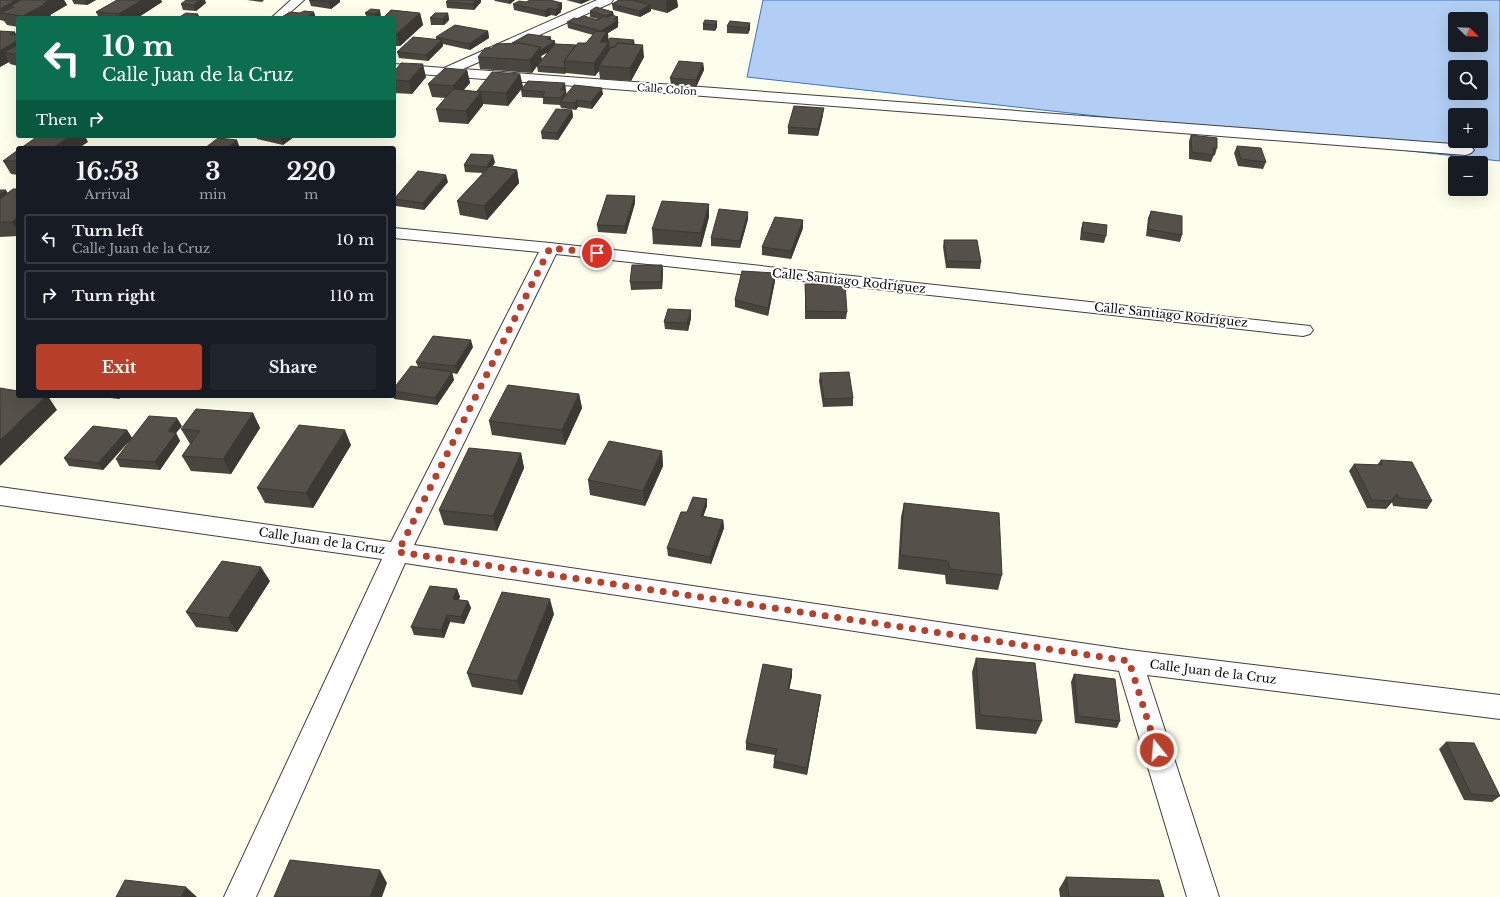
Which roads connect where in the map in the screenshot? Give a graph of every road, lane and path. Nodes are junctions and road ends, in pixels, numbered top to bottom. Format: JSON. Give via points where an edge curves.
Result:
{"nodes":[{"id":1,"x":298,"y":0,"type":"edge"},
{"id":2,"x":607,"y":0,"type":"edge"},
{"id":3,"x":278,"y":16,"type":"edge"},
{"id":4,"x":396,"y":68,"type":"edge"},
{"id":5,"x":445,"y":72,"type":"junction"},
{"id":6,"x":1466,"y":150,"type":"dead end"},
{"id":7,"x":396,"y":233,"type":"edge"},
{"id":8,"x":550,"y":248,"type":"junction"},
{"id":9,"x":1303,"y":330,"type":"dead end"},
{"id":10,"x":0,"y":496,"type":"edge"},
{"id":11,"x":398,"y":552,"type":"junction"},
{"id":12,"x":1129,"y":661,"type":"junction"},
{"id":13,"x":1500,"y":707,"type":"edge"},
{"id":14,"x":240,"y":897,"type":"edge"},
{"id":15,"x":1204,"y":897,"type":"edge"}],
"edges":[{"from":1,"to":3,"type":"street"},
{"from":2,"to":5,"type":"street"},
{"from":4,"to":5,"type":"street","name":"Calle Colón"},
{"from":5,"to":6,"type":"street","name":"Calle Colón"},
{"from":7,"to":8,"type":"street","name":"Calle Santiago Rodríguez"},
{"from":8,"to":9,"type":"street","name":"Calle Santiago Rodríguez"},
{"from":8,"to":11,"type":"street"},
{"from":10,"to":11,"type":"street","name":"Calle Juan de la Cruz"},
{"from":11,"to":12,"type":"street","name":"Calle Juan de la Cruz"},
{"from":11,"to":14,"type":"street"},
{"from":12,"to":13,"type":"street","name":"Calle Juan de la Cruz"},
{"from":12,"to":15,"type":"street"}]}
